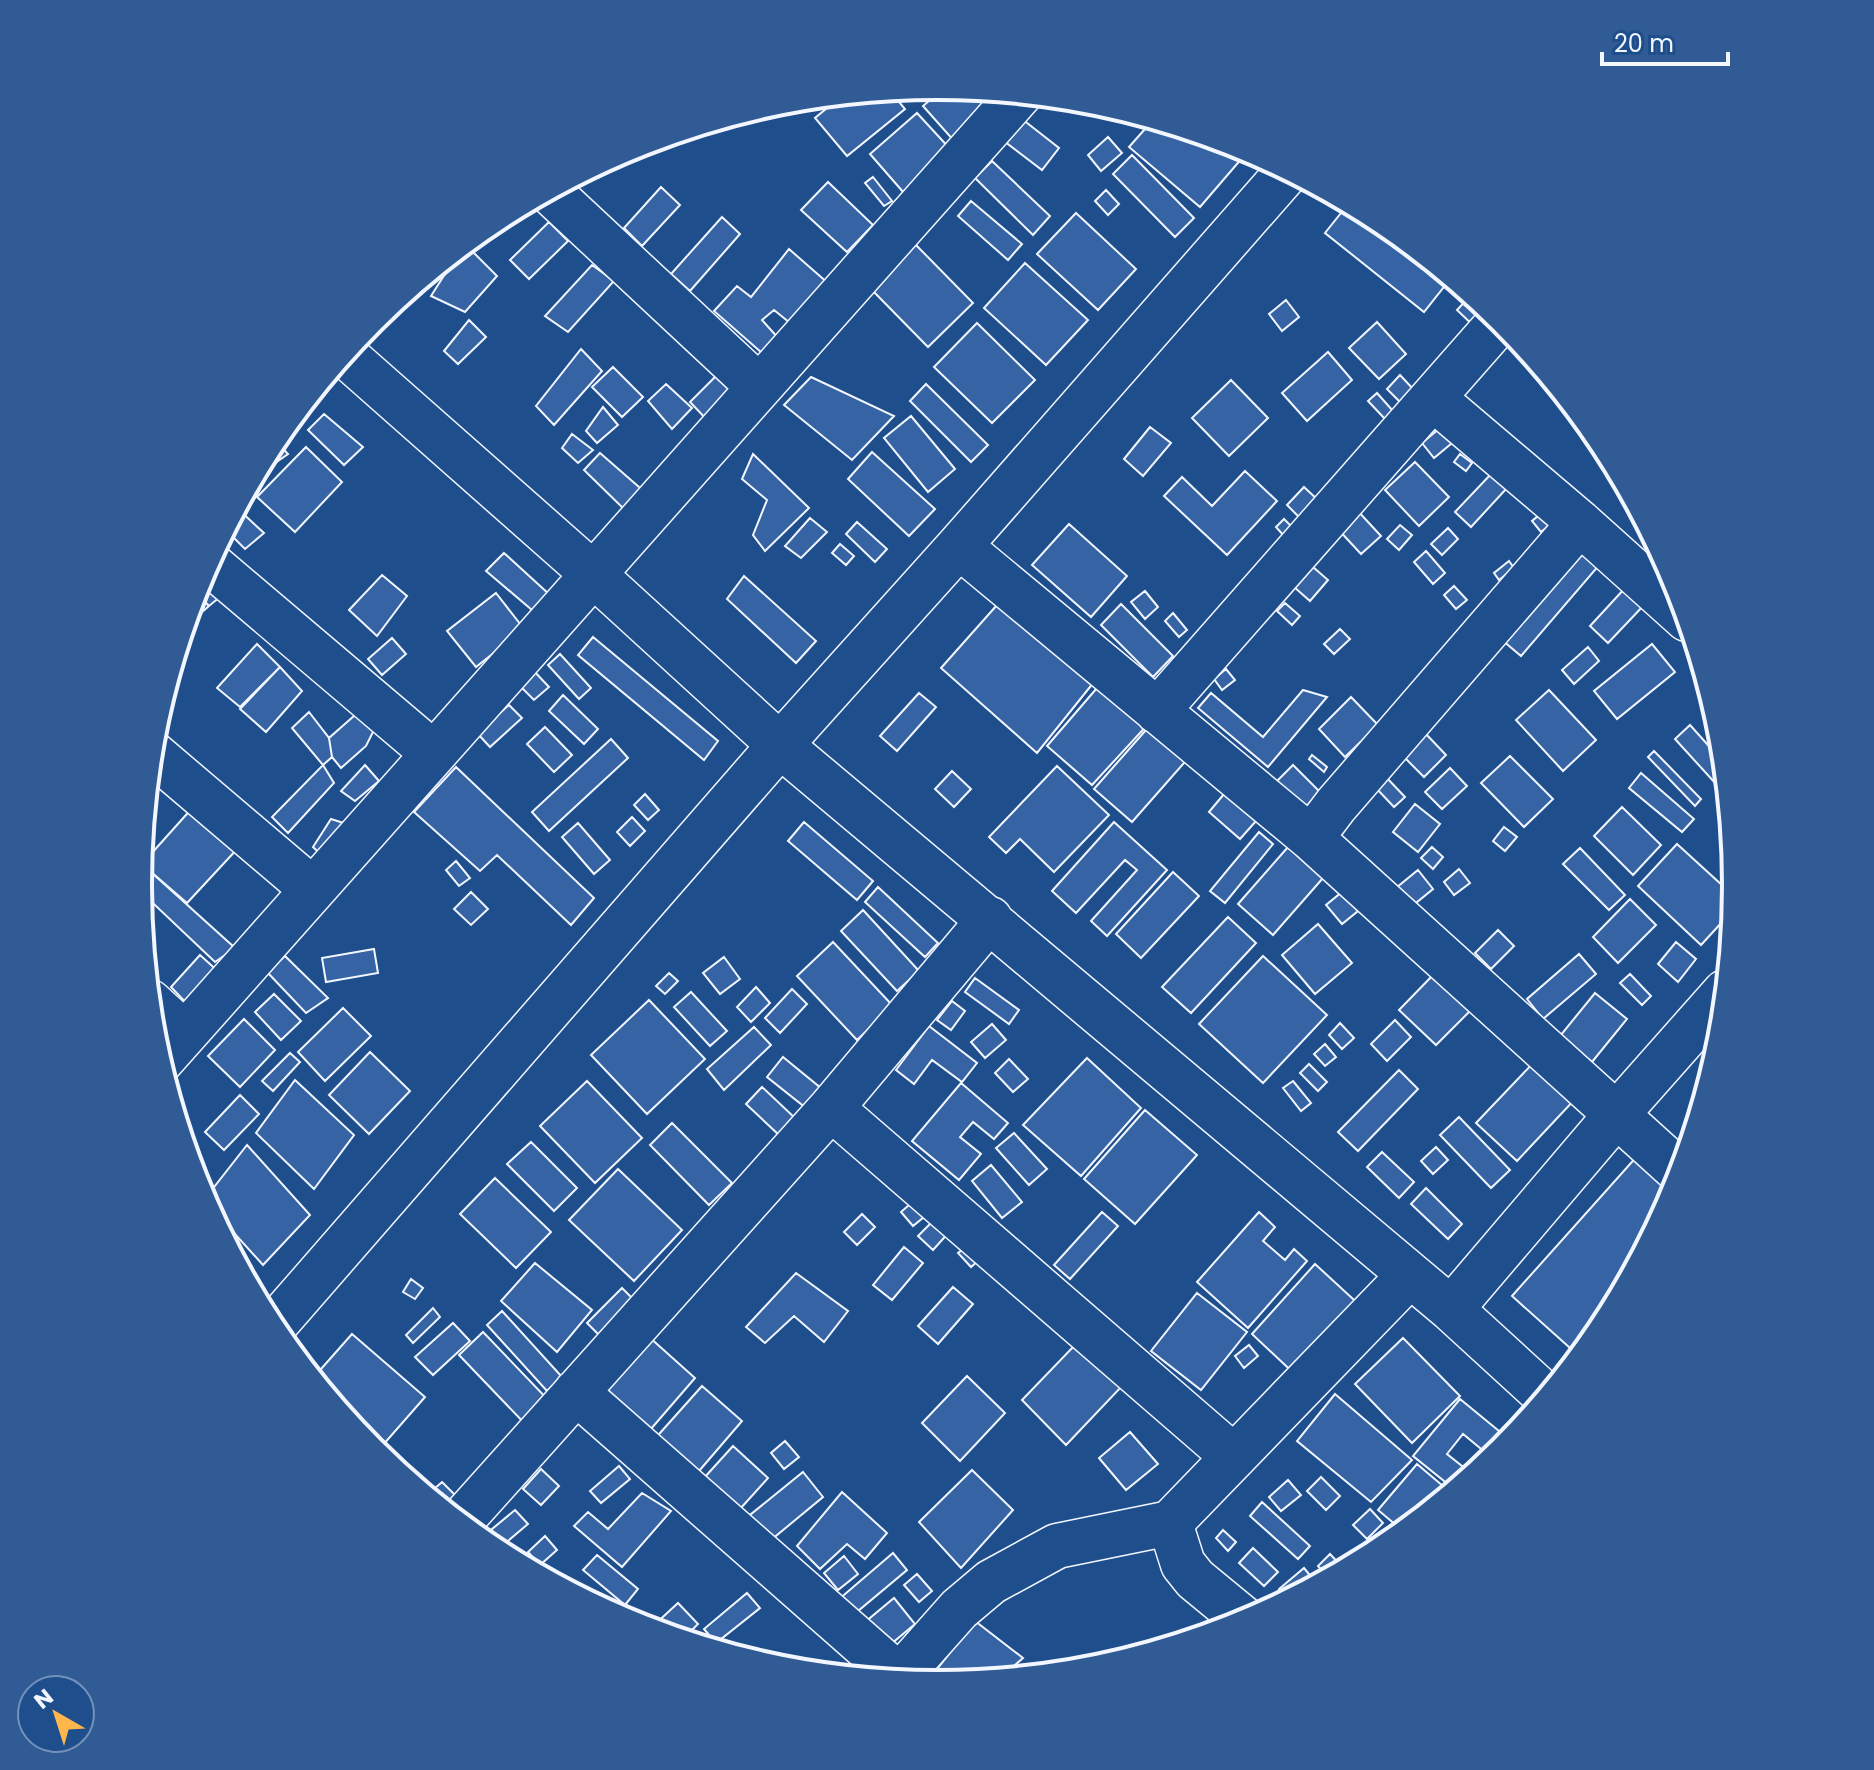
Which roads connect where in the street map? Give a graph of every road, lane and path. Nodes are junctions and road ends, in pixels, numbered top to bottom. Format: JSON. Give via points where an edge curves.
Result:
{"nodes":[{"id":1,"x":1011,"y":104,"type":"edge"},
{"id":2,"x":1281,"y":179,"type":"edge"},
{"id":3,"x":557,"y":199,"type":"edge"},
{"id":4,"x":1492,"y":330,"type":"edge"},
{"id":5,"x":352,"y":361,"type":"edge"},
{"id":6,"x":759,"y":387,"type":"junction"},
{"id":7,"x":1434,"y":399,"type":"junction"},
{"id":8,"x":1580,"y":523,"type":"junction"},
{"id":9,"x":959,"y":546,"type":"junction"},
{"id":10,"x":218,"y":571,"type":"edge"},
{"id":11,"x":593,"y":574,"type":"junction"},
{"id":12,"x":1669,"y":602,"type":"edge"},
{"id":13,"x":1157,"y":711,"type":"junction"},
{"id":14,"x":780,"y":745,"type":"junction"},
{"id":15,"x":433,"y":753,"type":"junction"},
{"id":16,"x":162,"y":762,"type":"edge"},
{"id":17,"x":1311,"y":838,"type":"junction"},
{"id":18,"x":312,"y":889,"type":"junction"},
{"id":19,"x":990,"y":919,"type":"junction"},
{"id":20,"x":1712,"y":1007,"type":"edge"},
{"id":21,"x":172,"y":1047,"type":"edge"},
{"id":22,"x":831,"y":1108,"type":"junction"},
{"id":23,"x":1617,"y":1114,"type":"junction"},
{"id":24,"x":1670,"y":1163,"type":"edge"},
{"id":25,"x":1410,"y":1275,"type":"junction"},
{"id":26,"x":1451,"y":1309,"type":"junction"},
{"id":27,"x":282,"y":1317,"type":"edge"},
{"id":28,"x":1538,"y":1389,"type":"edge"},
{"id":29,"x":576,"y":1392,"type":"junction"},
{"id":30,"x":1234,"y":1457,"type":"junction"},
{"id":31,"x":467,"y":1514,"type":"edge"},
{"id":32,"x":1170,"y":1523,"type":"junction"},
{"id":33,"x":1234,"y":1611,"type":"edge"},
{"id":34,"x":887,"y":1668,"type":"edge"},
{"id":35,"x":906,"y":1669,"type":"edge"}],
"edges":[{"from":1,"to":6,"type":"street"},
{"from":2,"to":9,"type":"street"},
{"from":3,"to":6,"type":"street"},
{"from":4,"to":7,"type":"street"},
{"from":5,"to":11,"type":"street"},
{"from":6,"to":11,"type":"street"},
{"from":7,"to":8,"type":"street"},
{"from":7,"to":13,"type":"street"},
{"from":8,"to":12,"type":"street"},
{"from":8,"to":17,"type":"street"},
{"from":9,"to":13,"type":"street"},
{"from":9,"to":14,"type":"street"},
{"from":10,"to":15,"type":"street"},
{"from":11,"to":14,"type":"street"},
{"from":11,"to":15,"type":"street"},
{"from":13,"to":17,"type":"street"},
{"from":14,"to":19,"type":"street"},
{"from":14,"to":27,"type":"street"},
{"from":15,"to":18,"type":"street"},
{"from":16,"to":18,"type":"street"},
{"from":17,"to":23,"type":"street"},
{"from":18,"to":21,"type":"street"},
{"from":19,"to":22,"type":"street"},
{"from":19,"to":25,"type":"street"},
{"from":20,"to":23,"type":"street"},
{"from":22,"to":29,"type":"street"},
{"from":22,"to":30,"type":"street"},
{"from":23,"to":24,"type":"street"},
{"from":23,"to":26,"type":"street"},
{"from":25,"to":26,"type":"street"},
{"from":25,"to":30,"type":"street"},
{"from":26,"to":28,"type":"street"},
{"from":29,"to":31,"type":"street"},
{"from":29,"to":34,"type":"street"},
{"from":30,"to":32,"type":"street"},
{"from":32,"to":33,"type":"street","via":[[1183,1564]]},
{"from":32,"to":35,"type":"street","via":[[1057,1546],[1018,1566],[959,1609]]}]}
